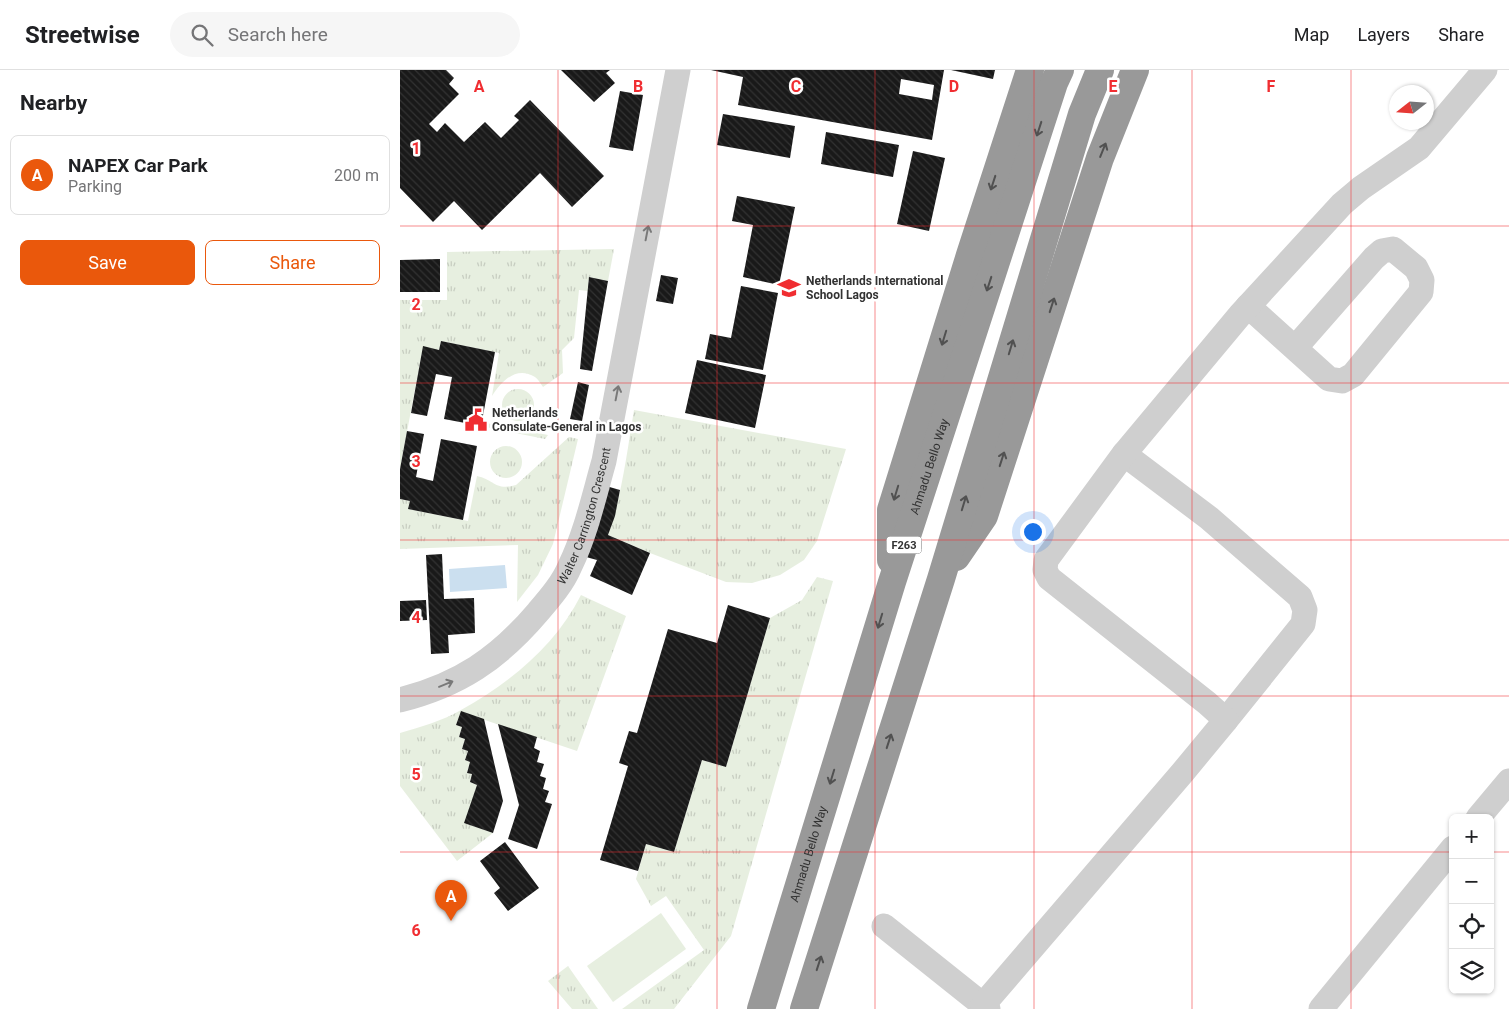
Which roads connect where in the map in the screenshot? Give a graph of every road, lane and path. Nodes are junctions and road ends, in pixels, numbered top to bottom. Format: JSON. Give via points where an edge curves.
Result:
{"nodes":[{"id":1,"x":678,"y":70,"type":"edge"},
{"id":2,"x":1030,"y":70,"type":"edge"},
{"id":3,"x":1100,"y":70,"type":"edge"},
{"id":4,"x":1135,"y":70,"type":"edge"},
{"id":5,"x":1485,"y":70,"type":"edge"},
{"id":6,"x":1057,"y":76,"type":"edge"},
{"id":7,"x":1248,"y":306,"type":"junction"},
{"id":8,"x":1295,"y":348,"type":"junction"},
{"id":9,"x":1124,"y":454,"type":"junction"},
{"id":10,"x":941,"y":579,"type":"junction"},
{"id":11,"x":892,"y":582,"type":"junction"},
{"id":12,"x":400,"y":700,"type":"edge"},
{"id":13,"x":1226,"y":720,"type":"junction"},
{"id":14,"x":1509,"y":780,"type":"edge"},
{"id":15,"x":1481,"y":814,"type":"edge"},
{"id":16,"x":1449,"y":853,"type":"edge"},
{"id":17,"x":884,"y":926,"type":"dead end"},
{"id":18,"x":986,"y":1007,"type":"edge"},
{"id":19,"x":760,"y":1009,"type":"edge"},
{"id":20,"x":804,"y":1009,"type":"edge"},
{"id":21,"x":1321,"y":1009,"type":"edge"}],
"edges":[{"from":12,"to":1,"type":"street","name":"Walter Carrington Crescent","one_way":true,"via":[[455,681],[488,662],[537,614],[554,594],[570,566],[604,461]]},
{"from":2,"to":11,"type":"highway","one_way":true,"via":[[891,510]]},
{"from":10,"to":3,"type":"highway","one_way":true,"via":[[1082,114]]},
{"from":10,"to":4,"type":"highway","one_way":true,"via":[[984,516],[1100,158]]},
{"from":5,"to":7,"type":"street","via":[[1419,148],[1342,204]]},
{"from":6,"to":11,"type":"highway","name":"Ahmadu Bello Way","number":"F263","one_way":true},
{"from":7,"to":8,"type":"street"},
{"from":7,"to":9,"type":"street"},
{"from":8,"to":8,"type":"street","via":[[1329,379],[1342,381],[1353,375],[1421,292],[1422,280],[1416,268],[1393,249],[1382,251]]},
{"from":9,"to":13,"type":"street","via":[[1046,560],[1045,570],[1049,578]]},
{"from":9,"to":13,"type":"street","via":[[1209,518],[1300,597],[1305,610],[1303,624]]},
{"from":20,"to":10,"type":"highway","one_way":true},
{"from":11,"to":19,"type":"highway","name":"Ahmadu Bello Way","number":"F263","one_way":true},
{"from":13,"to":18,"type":"street"},
{"from":14,"to":15,"type":"street"},
{"from":16,"to":21,"type":"street"},
{"from":17,"to":18,"type":"street"}]}
